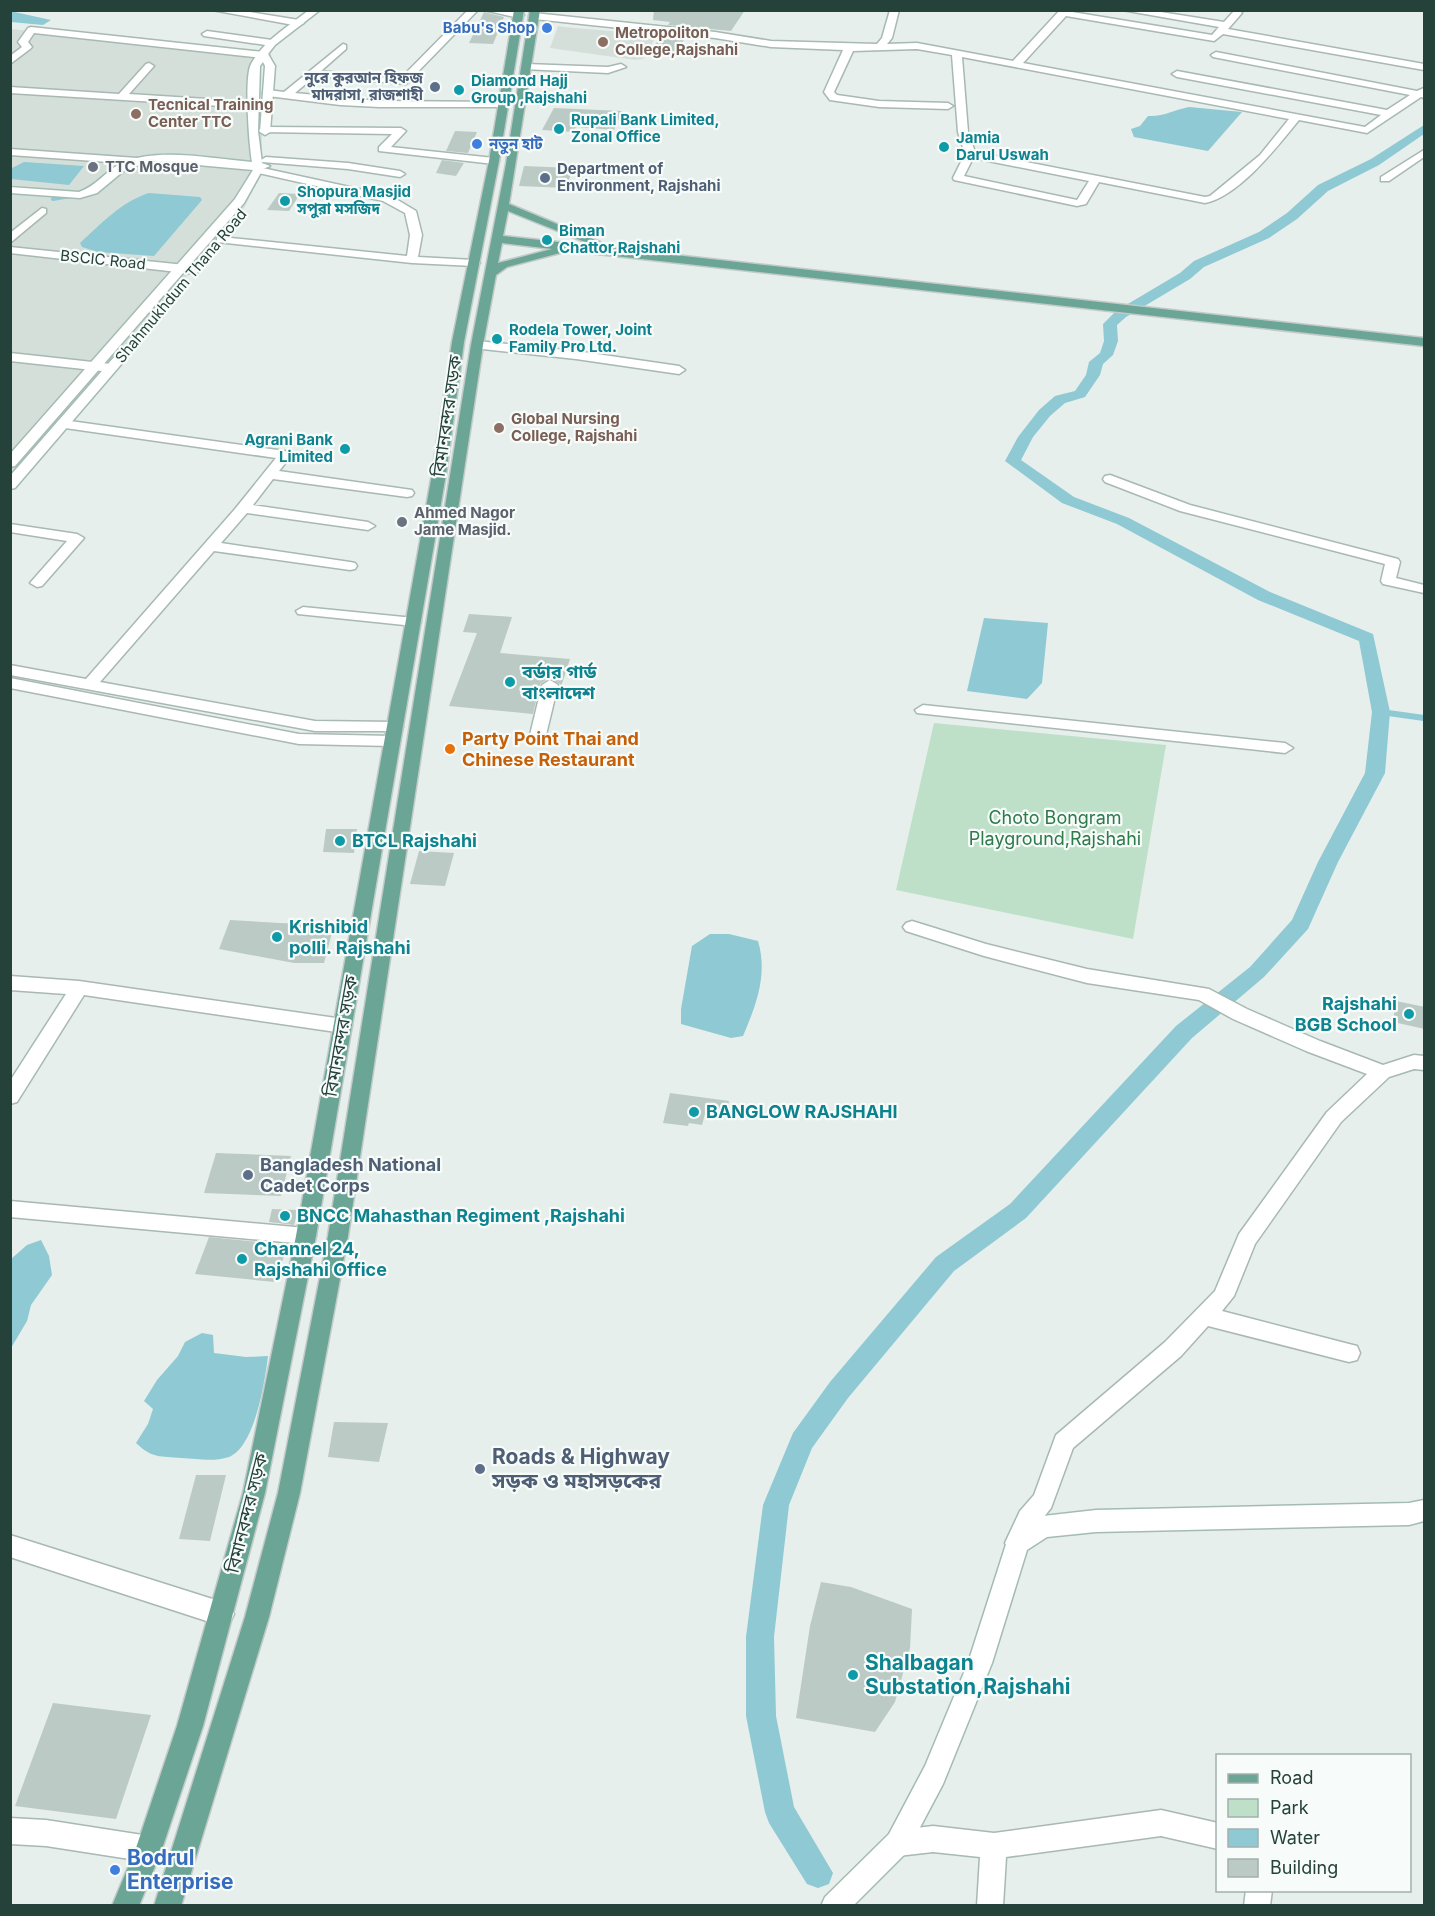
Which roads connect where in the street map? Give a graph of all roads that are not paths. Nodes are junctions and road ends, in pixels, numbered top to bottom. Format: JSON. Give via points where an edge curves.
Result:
{"nodes":[{"id":1,"x":216,"y":10,"type":"edge"},
{"id":2,"x":316,"y":10,"type":"edge"},
{"id":3,"x":474,"y":10,"type":"edge"},
{"id":4,"x":489,"y":10,"type":"edge"},
{"id":5,"x":895,"y":10,"type":"edge"},
{"id":6,"x":1126,"y":10,"type":"edge"},
{"id":7,"x":1065,"y":12,"type":"edge"},
{"id":8,"x":526,"y":13,"type":"edge"},
{"id":9,"x":1237,"y":13,"type":"dead end"},
{"id":10,"x":299,"y":23,"type":"junction"},
{"id":11,"x":1222,"y":28,"type":"junction"},
{"id":12,"x":207,"y":34,"type":"dead end"},
{"id":13,"x":272,"y":43,"type":"junction"},
{"id":14,"x":343,"y":46,"type":"dead end"},
{"id":15,"x":880,"y":47,"type":"junction"},
{"id":16,"x":849,"y":48,"type":"junction"},
{"id":17,"x":957,"y":53,"type":"junction"},
{"id":18,"x":264,"y":55,"type":"junction"},
{"id":19,"x":1216,"y":55,"type":"dead end"},
{"id":20,"x":10,"y":61,"type":"edge"},
{"id":21,"x":1016,"y":64,"type":"junction"},
{"id":22,"x":149,"y":66,"type":"dead end"},
{"id":23,"x":526,"y":67,"type":"junction"},
{"id":24,"x":1425,"y":67,"type":"edge"},
{"id":25,"x":621,"y":68,"type":"dead end"},
{"id":26,"x":315,"y":73,"type":"junction"},
{"id":27,"x":1177,"y":74,"type":"dead end"},
{"id":28,"x":10,"y":90,"type":"edge"},
{"id":29,"x":268,"y":93,"type":"junction"},
{"id":30,"x":1423,"y":93,"type":"edge"},
{"id":31,"x":287,"y":95,"type":"junction"},
{"id":32,"x":121,"y":97,"type":"junction"},
{"id":33,"x":254,"y":105,"type":"junction"},
{"id":34,"x":504,"y":105,"type":"junction"},
{"id":35,"x":948,"y":106,"type":"dead end"},
{"id":36,"x":1389,"y":113,"type":"junction"},
{"id":37,"x":1296,"y":117,"type":"junction"},
{"id":38,"x":264,"y":130,"type":"junction"},
{"id":39,"x":10,"y":152,"type":"edge"},
{"id":40,"x":1425,"y":153,"type":"edge"},
{"id":41,"x":970,"y":154,"type":"junction"},
{"id":42,"x":137,"y":161,"type":"junction"},
{"id":43,"x":494,"y":162,"type":"junction"},
{"id":44,"x":262,"y":167,"type":"junction"},
{"id":45,"x":400,"y":174,"type":"dead end"},
{"id":46,"x":1096,"y":178,"type":"junction"},
{"id":47,"x":1384,"y":178,"type":"dead end"},
{"id":48,"x":10,"y":190,"type":"edge"},
{"id":49,"x":502,"y":205,"type":"junction"},
{"id":50,"x":42,"y":211,"type":"dead end"},
{"id":51,"x":498,"y":235,"type":"junction"},
{"id":52,"x":10,"y":240,"type":"edge"},
{"id":53,"x":221,"y":240,"type":"junction"},
{"id":54,"x":594,"y":242,"type":"junction"},
{"id":55,"x":572,"y":248,"type":"junction"},
{"id":56,"x":10,"y":250,"type":"edge"},
{"id":57,"x":412,"y":260,"type":"junction"},
{"id":58,"x":474,"y":262,"type":"junction"},
{"id":59,"x":189,"y":269,"type":"junction"},
{"id":60,"x":491,"y":273,"type":"junction"},
{"id":61,"x":1111,"y":305,"type":"junction"},
{"id":62,"x":1151,"y":310,"type":"junction"},
{"id":63,"x":149,"y":324,"type":"dead end"},
{"id":64,"x":1425,"y":335,"type":"edge"},
{"id":65,"x":134,"y":342,"type":"dead end"},
{"id":66,"x":1425,"y":342,"type":"edge"},
{"id":67,"x":477,"y":345,"type":"junction"},
{"id":68,"x":10,"y":357,"type":"edge"},
{"id":69,"x":96,"y":367,"type":"junction"},
{"id":70,"x":111,"y":368,"type":"junction"},
{"id":71,"x":679,"y":370,"type":"dead end"},
{"id":72,"x":63,"y":424,"type":"junction"},
{"id":73,"x":10,"y":463,"type":"edge"},
{"id":74,"x":269,"y":474,"type":"junction"},
{"id":75,"x":1110,"y":479,"type":"dead end"},
{"id":76,"x":10,"y":485,"type":"edge"},
{"id":77,"x":406,"y":493,"type":"dead end"},
{"id":78,"x":243,"y":508,"type":"junction"},
{"id":79,"x":368,"y":526,"type":"dead end"},
{"id":80,"x":10,"y":528,"type":"edge"},
{"id":81,"x":212,"y":546,"type":"junction"},
{"id":82,"x":350,"y":566,"type":"dead end"},
{"id":83,"x":38,"y":583,"type":"dead end"},
{"id":84,"x":1425,"y":589,"type":"edge"},
{"id":85,"x":303,"y":611,"type":"dead end"},
{"id":86,"x":414,"y":622,"type":"junction"},
{"id":87,"x":10,"y":670,"type":"edge"},
{"id":88,"x":10,"y":682,"type":"edge"},
{"id":89,"x":90,"y":684,"type":"junction"},
{"id":90,"x":550,"y":685,"type":"dead end"},
{"id":91,"x":923,"y":710,"type":"dead end"},
{"id":92,"x":394,"y":734,"type":"junction"},
{"id":93,"x":537,"y":739,"type":"dead end"},
{"id":94,"x":1285,"y":748,"type":"dead end"},
{"id":95,"x":379,"y":822,"type":"junction"},
{"id":96,"x":402,"y":822,"type":"junction"},
{"id":97,"x":912,"y":927,"type":"dead end"},
{"id":98,"x":10,"y":983,"type":"edge"},
{"id":99,"x":79,"y":988,"type":"junction"},
{"id":100,"x":343,"y":1026,"type":"junction"},
{"id":101,"x":1425,"y":1063,"type":"edge"},
{"id":102,"x":1382,"y":1072,"type":"junction"},
{"id":103,"x":10,"y":1097,"type":"edge"},
{"id":104,"x":10,"y":1209,"type":"edge"},
{"id":105,"x":306,"y":1236,"type":"junction"},
{"id":106,"x":1204,"y":1316,"type":"junction"},
{"id":107,"x":1349,"y":1353,"type":"dead end"},
{"id":108,"x":1425,"y":1512,"type":"edge"},
{"id":109,"x":1017,"y":1543,"type":"junction"},
{"id":110,"x":10,"y":1546,"type":"edge"},
{"id":111,"x":222,"y":1614,"type":"junction"},
{"id":112,"x":10,"y":1831,"type":"edge"},
{"id":113,"x":1216,"y":1836,"type":"edge"},
{"id":114,"x":898,"y":1843,"type":"junction"},
{"id":115,"x":994,"y":1846,"type":"junction"},
{"id":116,"x":149,"y":1849,"type":"junction"},
{"id":117,"x":125,"y":1905,"type":"edge"},
{"id":118,"x":167,"y":1905,"type":"edge"},
{"id":119,"x":834,"y":1905,"type":"edge"},
{"id":120,"x":990,"y":1905,"type":"edge"}],
"edges":[{"from":1,"to":10,"type":"street"},
{"from":2,"to":10,"type":"street"},
{"from":3,"to":26,"type":"street","via":[[402,82]]},
{"from":4,"to":8,"type":"street"},
{"from":5,"to":15,"type":"street","via":[[887,38]]},
{"from":6,"to":11,"type":"street"},
{"from":7,"to":11,"type":"street","via":[[1214,38]]},
{"from":7,"to":21,"type":"street"},
{"from":8,"to":16,"type":"street","via":[[771,44]]},
{"from":8,"to":23,"type":"main road","name":"বিমানবন্দর সড়ক"},
{"from":8,"to":34,"type":"main road","name":"বিমানবন্দর সড়ক"},
{"from":9,"to":11,"type":"street"},
{"from":10,"to":13,"type":"street"},
{"from":11,"to":24,"type":"street"},
{"from":12,"to":13,"type":"street"},
{"from":13,"to":18,"type":"street"},
{"from":14,"to":26,"type":"street"},
{"from":15,"to":16,"type":"street"},
{"from":15,"to":17,"type":"street","via":[[917,46]]},
{"from":16,"to":35,"type":"street","via":[[829,92],[834,98]]},
{"from":17,"to":21,"type":"street"},
{"from":17,"to":41,"type":"street","via":[[963,132]]},
{"from":18,"to":20,"type":"street","via":[[31,30],[23,42],[27,47]]},
{"from":18,"to":29,"type":"street","name":"Shahmukhdum Thana Road","via":[[270,66]]},
{"from":18,"to":33,"type":"street","via":[[255,66]]},
{"from":19,"to":30,"type":"street"},
{"from":21,"to":37,"type":"street"},
{"from":22,"to":32,"type":"street"},
{"from":23,"to":25,"type":"street"},
{"from":23,"to":49,"type":"main road","name":"বিমানবন্দর সড়ক"},
{"from":26,"to":31,"type":"street"},
{"from":27,"to":36,"type":"street"},
{"from":28,"to":32,"type":"street"},
{"from":29,"to":31,"type":"street"},
{"from":29,"to":38,"type":"street","name":"Shahmukhdum Thana Road"},
{"from":30,"to":36,"type":"street"},
{"from":31,"to":34,"type":"street","via":[[369,104]]},
{"from":32,"to":33,"type":"street"},
{"from":33,"to":44,"type":"street","via":[[253,131]]},
{"from":34,"to":43,"type":"main road","name":"বিমানবন্দর সড়ক"},
{"from":36,"to":37,"type":"street","via":[[1367,130]]},
{"from":37,"to":46,"type":"street","via":[[1264,157],[1214,198],[1205,200]]},
{"from":38,"to":43,"type":"street","via":[[401,131],[383,149]]},
{"from":38,"to":44,"type":"street","name":"Shahmukhdum Thana Road"},
{"from":39,"to":42,"type":"street"},
{"from":40,"to":47,"type":"street"},
{"from":41,"to":46,"type":"street"},
{"from":41,"to":46,"type":"street","via":[[958,178],[1070,202],[1082,202]]},
{"from":42,"to":44,"type":"street","via":[[153,158]]},
{"from":42,"to":48,"type":"street","via":[[122,167],[93,191],[80,195]]},
{"from":43,"to":58,"type":"main road","name":"বিমানবন্দর সড়ক"},
{"from":44,"to":45,"type":"street","via":[[348,166]]},
{"from":44,"to":53,"type":"street","name":"Shahmukhdum Thana Road","via":[[246,211]]},
{"from":44,"to":57,"type":"street","via":[[387,198],[411,211],[416,235]]},
{"from":44,"to":59,"type":"street","name":"Shahmukhdum Thana Road"},
{"from":49,"to":51,"type":"main road","name":"বিমানবন্দর সড়ক"},
{"from":49,"to":54,"type":"main road"},
{"from":50,"to":52,"type":"street"},
{"from":51,"to":54,"type":"main road"},
{"from":51,"to":55,"type":"main road"},
{"from":51,"to":60,"type":"main road","name":"বিমানবন্দর সড়ক"},
{"from":53,"to":57,"type":"street"},
{"from":53,"to":59,"type":"street","name":"Shahmukhdum Thana Road"},
{"from":54,"to":61,"type":"main road"},
{"from":55,"to":60,"type":"main road","via":[[524,258]]},
{"from":55,"to":61,"type":"main road"},
{"from":56,"to":59,"type":"street","name":"BSCIC Road"},
{"from":57,"to":58,"type":"street"},
{"from":58,"to":86,"type":"main road","name":"বিমানবন্দর সড়ক"},
{"from":59,"to":63,"type":"street","name":"Shahmukhdum Thana Road"},
{"from":59,"to":69,"type":"street","name":"Shahmukhdum Thana Road"},
{"from":60,"to":67,"type":"main road","name":"বিমানবন্দর সড়ক"},
{"from":61,"to":62,"type":"main road"},
{"from":62,"to":64,"type":"main road"},
{"from":62,"to":66,"type":"main road"},
{"from":65,"to":70,"type":"street","name":"Shahmukhdum Thana Road"},
{"from":67,"to":71,"type":"street"},
{"from":67,"to":96,"type":"main road","name":"বিমানবন্দর সড়ক"},
{"from":68,"to":69,"type":"street"},
{"from":69,"to":70,"type":"street"},
{"from":69,"to":73,"type":"street","name":"Shahmukhdum Thana Road"},
{"from":70,"to":72,"type":"street","name":"Shahmukhdum Thana Road"},
{"from":72,"to":74,"type":"street","via":[[285,455]]},
{"from":72,"to":76,"type":"street","name":"Shahmukhdum Thana Road"},
{"from":74,"to":77,"type":"street"},
{"from":74,"to":78,"type":"street"},
{"from":75,"to":84,"type":"street","via":[[1185,508],[1394,562],[1388,581]]},
{"from":78,"to":79,"type":"street"},
{"from":78,"to":81,"type":"street"},
{"from":80,"to":83,"type":"street","via":[[77,538]]},
{"from":81,"to":82,"type":"street"},
{"from":81,"to":89,"type":"street"},
{"from":85,"to":86,"type":"street"},
{"from":86,"to":92,"type":"main road","name":"বিমানবন্দর সড়ক"},
{"from":87,"to":89,"type":"street"},
{"from":88,"to":92,"type":"street","via":[[299,739]]},
{"from":89,"to":92,"type":"street","via":[[315,726]]},
{"from":90,"to":93,"type":"street"},
{"from":91,"to":94,"type":"street"},
{"from":92,"to":95,"type":"main road","name":"বিমানবন্দর সড়ক"},
{"from":95,"to":96,"type":"main road"},
{"from":95,"to":100,"type":"main road","name":"বিমানবন্দর সড়ক"},
{"from":96,"to":118,"type":"main road","name":"বিমানবন্দর সড়ক","via":[[338,1236],[289,1493],[257,1617]]},
{"from":97,"to":102,"type":"street","via":[[1087,976],[1203,994],[1313,1046]]},
{"from":98,"to":99,"type":"street"},
{"from":99,"to":100,"type":"street"},
{"from":99,"to":103,"type":"street"},
{"from":100,"to":105,"type":"main road","name":"বিমানবন্দর সড়ক"},
{"from":101,"to":102,"type":"street","via":[[1414,1062]]},
{"from":102,"to":106,"type":"street","via":[[1334,1117],[1246,1240],[1223,1296]]},
{"from":104,"to":105,"type":"street"},
{"from":105,"to":111,"type":"main road","name":"বিমানবন্দর সড়ক","via":[[254,1493]]},
{"from":106,"to":107,"type":"street"},
{"from":106,"to":109,"type":"street","via":[[1173,1349],[1064,1442],[1042,1501]]},
{"from":108,"to":109,"type":"street","via":[[1096,1521],[1043,1527]]},
{"from":109,"to":114,"type":"street","via":[[980,1663],[934,1775]]},
{"from":110,"to":111,"type":"street"},
{"from":111,"to":116,"type":"main road","name":"বিমানবন্দর সড়ক"},
{"from":112,"to":116,"type":"street"},
{"from":113,"to":115,"type":"street","via":[[1161,1823]]},
{"from":114,"to":115,"type":"street","via":[[933,1839]]},
{"from":114,"to":119,"type":"street"},
{"from":115,"to":120,"type":"street"},
{"from":116,"to":117,"type":"main road","name":"বিমানবন্দর সড়ক"}]}
